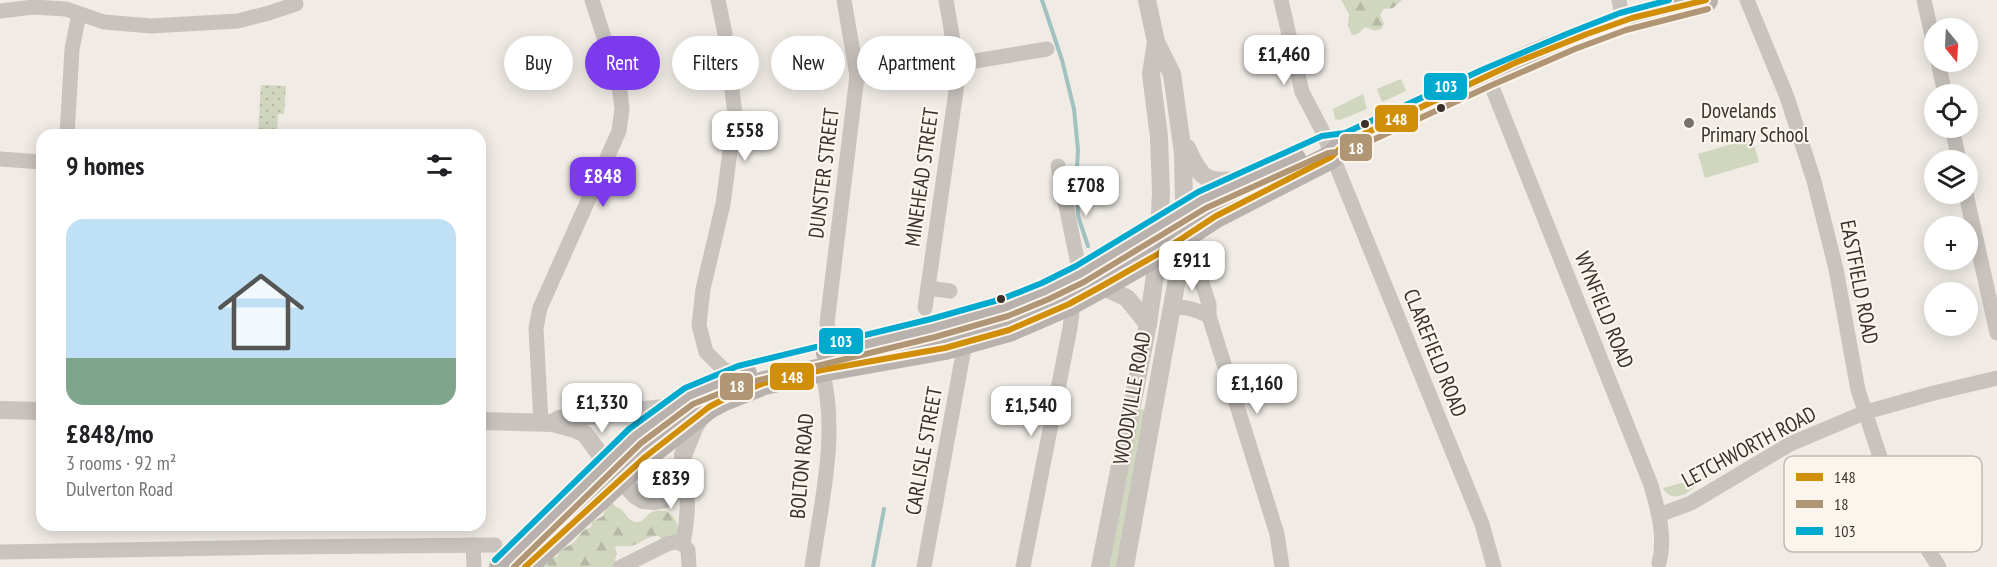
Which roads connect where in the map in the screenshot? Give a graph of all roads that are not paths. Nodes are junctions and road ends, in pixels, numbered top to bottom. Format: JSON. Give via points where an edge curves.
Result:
{"nodes":[{"id":1,"x":592,"y":0,"type":"edge"},
{"id":2,"x":718,"y":0,"type":"edge"},
{"id":3,"x":844,"y":0,"type":"edge"},
{"id":4,"x":946,"y":0,"type":"edge"},
{"id":5,"x":1147,"y":0,"type":"edge"},
{"id":6,"x":1281,"y":0,"type":"edge"},
{"id":7,"x":1706,"y":0,"type":"edge"},
{"id":8,"x":1747,"y":0,"type":"edge"},
{"id":9,"x":1924,"y":0,"type":"edge"},
{"id":10,"x":296,"y":4,"type":"dead end"},
{"id":11,"x":267,"y":7,"type":"edge"},
{"id":12,"x":1621,"y":10,"type":"edge"},
{"id":13,"x":0,"y":11,"type":"edge"},
{"id":14,"x":79,"y":14,"type":"junction"},
{"id":15,"x":1928,"y":18,"type":"edge"},
{"id":16,"x":952,"y":36,"type":"edge"},
{"id":17,"x":1156,"y":42,"type":"junction"},
{"id":18,"x":1047,"y":49,"type":"dead end"},
{"id":19,"x":976,"y":61,"type":"edge"},
{"id":20,"x":857,"y":76,"type":"joint"},
{"id":21,"x":1488,"y":77,"type":"junction"},
{"id":22,"x":955,"y":90,"type":"edge"},
{"id":23,"x":67,"y":129,"type":"edge"},
{"id":24,"x":1180,"y":132,"type":"junction"},
{"id":25,"x":1335,"y":148,"type":"junction"},
{"id":26,"x":0,"y":159,"type":"edge"},
{"id":27,"x":36,"y":162,"type":"edge"},
{"id":28,"x":1058,"y":166,"type":"dead end"},
{"id":29,"x":1248,"y":179,"type":"junction"},
{"id":30,"x":1968,"y":204,"type":"edge"},
{"id":31,"x":1184,"y":210,"type":"junction"},
{"id":32,"x":1160,"y":226,"type":"junction"},
{"id":33,"x":1182,"y":237,"type":"junction"},
{"id":34,"x":1158,"y":254,"type":"junction"},
{"id":35,"x":1080,"y":274,"type":"junction"},
{"id":36,"x":1199,"y":274,"type":"dead end"},
{"id":37,"x":1102,"y":286,"type":"junction"},
{"id":38,"x":928,"y":288,"type":"junction"},
{"id":39,"x":950,"y":291,"type":"dead end"},
{"id":40,"x":1068,"y":304,"type":"junction"},
{"id":41,"x":925,"y":308,"type":"dead end"},
{"id":42,"x":1171,"y":309,"type":"junction"},
{"id":43,"x":1209,"y":316,"type":"junction"},
{"id":44,"x":1148,"y":324,"type":"junction"},
{"id":45,"x":1997,"y":333,"type":"edge"},
{"id":46,"x":965,"y":343,"type":"junction"},
{"id":47,"x":828,"y":361,"type":"junction"},
{"id":48,"x":740,"y":375,"type":"junction"},
{"id":49,"x":1997,"y":378,"type":"edge"},
{"id":50,"x":690,"y":403,"type":"junction"},
{"id":51,"x":0,"y":410,"type":"edge"},
{"id":52,"x":36,"y":411,"type":"edge"},
{"id":53,"x":1866,"y":412,"type":"junction"},
{"id":54,"x":486,"y":421,"type":"edge"},
{"id":55,"x":547,"y":423,"type":"junction"},
{"id":56,"x":1880,"y":456,"type":"edge"},
{"id":57,"x":614,"y":472,"type":"junction"},
{"id":58,"x":684,"y":476,"type":"junction"},
{"id":59,"x":1659,"y":515,"type":"junction"},
{"id":60,"x":682,"y":544,"type":"junction"},
{"id":61,"x":472,"y":545,"type":"junction"},
{"id":62,"x":0,"y":552,"type":"edge"},
{"id":63,"x":1929,"y":552,"type":"edge"},
{"id":64,"x":498,"y":556,"type":"edge"},
{"id":65,"x":1660,"y":566,"type":"edge"},
{"id":66,"x":474,"y":567,"type":"edge"},
{"id":67,"x":525,"y":567,"type":"edge"},
{"id":68,"x":621,"y":567,"type":"edge"},
{"id":69,"x":689,"y":567,"type":"edge"},
{"id":70,"x":812,"y":567,"type":"edge"},
{"id":71,"x":924,"y":567,"type":"edge"},
{"id":72,"x":1023,"y":567,"type":"edge"},
{"id":73,"x":1100,"y":567,"type":"edge"},
{"id":74,"x":1125,"y":567,"type":"edge"},
{"id":75,"x":1282,"y":567,"type":"edge"},
{"id":76,"x":1494,"y":567,"type":"edge"},
{"id":77,"x":1939,"y":567,"type":"edge"}],
"edges":[{"from":1,"to":55,"type":"street","via":[[619,84],[622,109],[619,131],[540,308],[536,328]]},
{"from":2,"to":48,"type":"street","via":[[735,114],[723,204],[703,289],[699,326],[710,357],[723,369]]},
{"from":3,"to":20,"type":"street","name":"DUNSTER STREET"},
{"from":4,"to":16,"type":"street","name":"MINEHEAD STREET"},
{"from":5,"to":17,"type":"street"},
{"from":6,"to":25,"type":"street","name":"CLAREFIELD ROAD","via":[[1302,93]]},
{"from":7,"to":12,"type":"main road"},
{"from":8,"to":53,"type":"street","name":"EASTFIELD ROAD","via":[[1787,97],[1814,181]]},
{"from":9,"to":15,"type":"street"},
{"from":10,"to":11,"type":"street"},
{"from":11,"to":14,"type":"street","via":[[238,21],[151,26],[104,22]]},
{"from":12,"to":21,"type":"main road"},
{"from":13,"to":14,"type":"street","via":[[33,7]]},
{"from":14,"to":23,"type":"street","via":[[72,49]]},
{"from":17,"to":24,"type":"street","via":[[1172,74]]},
{"from":17,"to":32,"type":"street","name":"WOODVILLE ROAD","via":[[1151,74],[1159,137]]},
{"from":18,"to":19,"type":"street"},
{"from":20,"to":47,"type":"street","name":"DUNSTER STREET","via":[[827,322]]},
{"from":21,"to":25,"type":"main road"},
{"from":21,"to":59,"type":"street","name":"WYNFIELD ROAD","via":[[1651,485]]},
{"from":22,"to":38,"type":"street","name":"MINEHEAD STREET"},
{"from":24,"to":29,"type":"street","via":[[1203,176],[1221,182]]},
{"from":24,"to":31,"type":"street","name":"WOODVILLE ROAD"},
{"from":25,"to":29,"type":"main road"},
{"from":25,"to":33,"type":"main road"},
{"from":25,"to":76,"type":"street","name":"CLAREFIELD ROAD","via":[[1482,524]]},
{"from":26,"to":27,"type":"street"},
{"from":28,"to":35,"type":"street"},
{"from":29,"to":31,"type":"main road"},
{"from":30,"to":45,"type":"street"},
{"from":31,"to":32,"type":"main road"},
{"from":31,"to":33,"type":"street","name":"WOODVILLE ROAD"},
{"from":32,"to":34,"type":"street","name":"WOODVILLE ROAD"},
{"from":32,"to":35,"type":"main road"},
{"from":33,"to":34,"type":"main road"},
{"from":33,"to":42,"type":"street","name":"WOODVILLE ROAD"},
{"from":34,"to":37,"type":"main road"},
{"from":34,"to":44,"type":"street","name":"WOODVILLE ROAD"},
{"from":35,"to":47,"type":"main road","via":[[1005,308]]},
{"from":36,"to":43,"type":"street"},
{"from":37,"to":40,"type":"main road"},
{"from":37,"to":44,"type":"street","name":"WOODVILLE ROAD","via":[[1127,298]]},
{"from":38,"to":39,"type":"street"},
{"from":38,"to":41,"type":"street","name":"MINEHEAD STREET"},
{"from":40,"to":46,"type":"main road","via":[[1009,330]]},
{"from":40,"to":72,"type":"street","via":[[1072,313],[1070,328]]},
{"from":42,"to":43,"type":"street","via":[[1183,307]]},
{"from":42,"to":74,"type":"street","name":"WOODVILLE ROAD"},
{"from":43,"to":75,"type":"street","via":[[1277,534]]},
{"from":44,"to":73,"type":"street","name":"WOODVILLE ROAD"},
{"from":46,"to":47,"type":"main road"},
{"from":46,"to":71,"type":"street","name":"CARLISLE STREET"},
{"from":47,"to":48,"type":"main road"},
{"from":47,"to":50,"type":"main road"},
{"from":47,"to":70,"type":"street","name":"BOLTON ROAD","via":[[829,440]]},
{"from":48,"to":50,"type":"main road"},
{"from":49,"to":53,"type":"street","name":"LETCHWORTH ROAD"},
{"from":50,"to":55,"type":"street"},
{"from":50,"to":57,"type":"main road","via":[[645,458]]},
{"from":50,"to":57,"type":"main road","via":[[635,436]]},
{"from":50,"to":58,"type":"street","via":[[695,426],[683,455]]},
{"from":51,"to":52,"type":"street"},
{"from":53,"to":56,"type":"street","name":"EASTFIELD ROAD"},
{"from":53,"to":59,"type":"street","name":"LETCHWORTH ROAD","via":[[1790,444],[1691,503]]},
{"from":54,"to":55,"type":"street"},
{"from":55,"to":57,"type":"street","via":[[585,434]]},
{"from":57,"to":58,"type":"street","via":[[635,495],[655,501],[666,499]]},
{"from":57,"to":64,"type":"main road"},
{"from":57,"to":67,"type":"main road"},
{"from":58,"to":60,"type":"street","via":[[687,522]]},
{"from":59,"to":65,"type":"street","name":"WYNFIELD ROAD"},
{"from":60,"to":68,"type":"street","via":[[668,544]]},
{"from":60,"to":69,"type":"street","via":[[688,550]]},
{"from":61,"to":62,"type":"street"},
{"from":61,"to":64,"type":"street"},
{"from":61,"to":66,"type":"street"},
{"from":63,"to":77,"type":"street","name":"EASTFIELD ROAD"}]}
